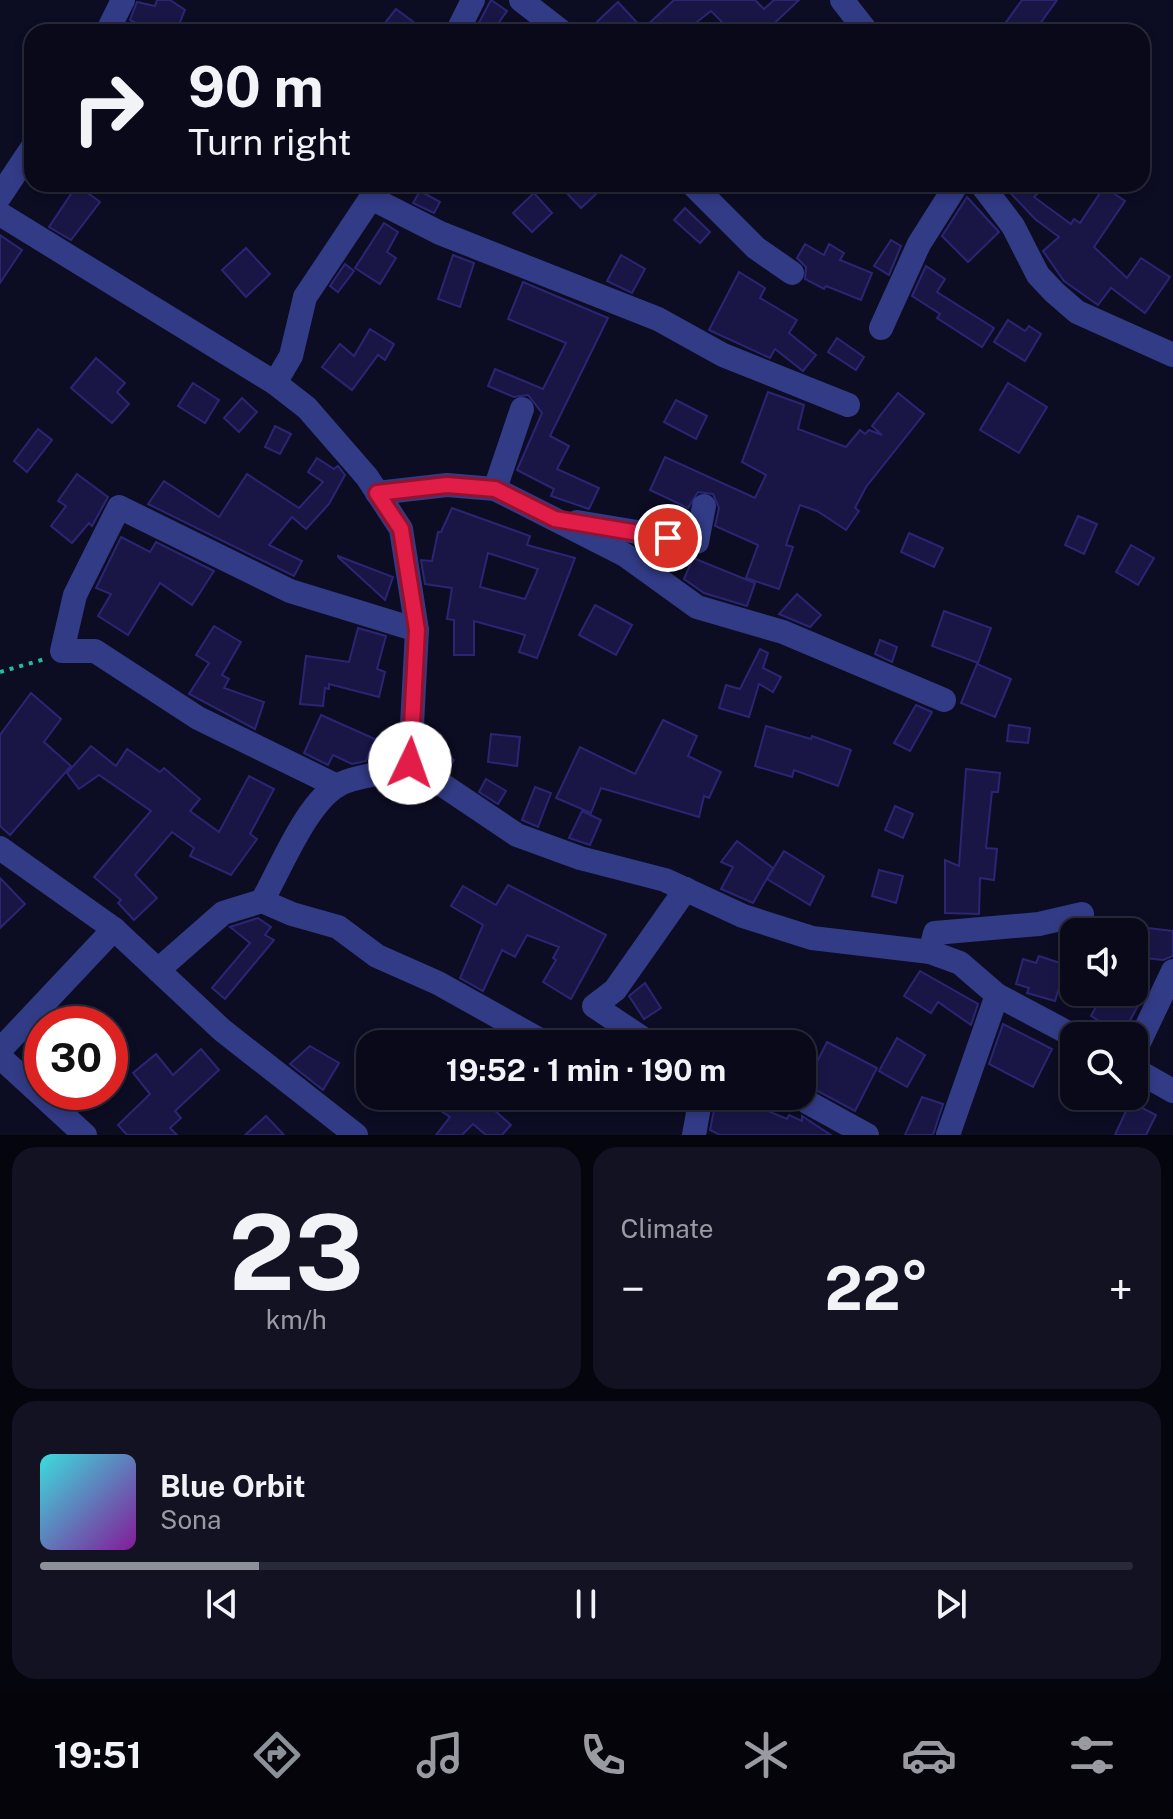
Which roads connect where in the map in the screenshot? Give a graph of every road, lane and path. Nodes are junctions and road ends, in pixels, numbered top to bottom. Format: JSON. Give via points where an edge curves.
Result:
{"nodes":[{"id":1,"x":123,"y":0,"type":"edge"},
{"id":2,"x":473,"y":0,"type":"edge"},
{"id":3,"x":521,"y":0,"type":"edge"},
{"id":4,"x":842,"y":0,"type":"edge"},
{"id":5,"x":111,"y":24,"type":"edge"},
{"id":6,"x":461,"y":24,"type":"edge"},
{"id":7,"x":552,"y":24,"type":"edge"},
{"id":8,"x":861,"y":24,"type":"edge"},
{"id":9,"x":24,"y":160,"type":"edge"},
{"id":10,"x":700,"y":192,"type":"edge"},
{"id":11,"x":952,"y":192,"type":"edge"},
{"id":12,"x":987,"y":192,"type":"edge"},
{"id":13,"x":0,"y":195,"type":"edge"},
{"id":14,"x":0,"y":214,"type":"edge"},
{"id":15,"x":792,"y":273,"type":"dead end"},
{"id":16,"x":881,"y":328,"type":"dead end"},
{"id":17,"x":1173,"y":355,"type":"edge"},
{"id":18,"x":275,"y":383,"type":"junction"},
{"id":19,"x":848,"y":405,"type":"dead end"},
{"id":20,"x":522,"y":409,"type":"dead end"},
{"id":21,"x":495,"y":489,"type":"junction"},
{"id":22,"x":377,"y":493,"type":"junction"},
{"id":23,"x":704,"y":506,"type":"dead end"},
{"id":24,"x":555,"y":519,"type":"junction"},
{"id":25,"x":417,"y":630,"type":"junction"},
{"id":26,"x":62,"y":651,"type":"junction"},
{"id":27,"x":0,"y":672,"type":"edge"},
{"id":28,"x":944,"y":700,"type":"dead end"},
{"id":29,"x":410,"y":763,"type":"junction"},
{"id":30,"x":337,"y":786,"type":"junction"},
{"id":31,"x":0,"y":848,"type":"edge"},
{"id":32,"x":686,"y":889,"type":"junction"},
{"id":33,"x":262,"y":901,"type":"junction"},
{"id":34,"x":1082,"y":914,"type":"dead end"},
{"id":35,"x":114,"y":929,"type":"junction"},
{"id":36,"x":930,"y":952,"type":"junction"},
{"id":37,"x":158,"y":970,"type":"junction"},
{"id":38,"x":1173,"y":971,"type":"edge"},
{"id":39,"x":997,"y":995,"type":"junction"},
{"id":40,"x":1148,"y":1024,"type":"edge"},
{"id":41,"x":1060,"y":1029,"type":"edge"},
{"id":42,"x":522,"y":1030,"type":"edge"},
{"id":43,"x":630,"y":1030,"type":"edge"},
{"id":44,"x":0,"y":1050,"type":"edge"},
{"id":45,"x":0,"y":1057,"type":"edge"},
{"id":46,"x":1148,"y":1077,"type":"edge"},
{"id":47,"x":1173,"y":1091,"type":"edge"},
{"id":48,"x":816,"y":1107,"type":"edge"},
{"id":49,"x":698,"y":1110,"type":"edge"},
{"id":50,"x":85,"y":1135,"type":"edge"},
{"id":51,"x":356,"y":1135,"type":"edge"},
{"id":52,"x":694,"y":1135,"type":"edge"},
{"id":53,"x":867,"y":1135,"type":"edge"},
{"id":54,"x":948,"y":1135,"type":"edge"}],
"edges":[{"from":1,"to":5,"type":"street"},
{"from":2,"to":6,"type":"street"},
{"from":3,"to":7,"type":"street"},
{"from":4,"to":8,"type":"street"},
{"from":9,"to":13,"type":"street"},
{"from":10,"to":15,"type":"street","via":[[756,248]]},
{"from":11,"to":16,"type":"street","via":[[919,244]]},
{"from":12,"to":17,"type":"street","via":[[1054,292],[1077,312]]},
{"from":14,"to":18,"type":"street"},
{"from":18,"to":19,"type":"street","via":[[291,356],[305,297],[371,198],[440,233],[658,319],[723,355]]},
{"from":18,"to":22,"type":"street","via":[[307,408]]},
{"from":20,"to":21,"type":"street"},
{"from":21,"to":22,"type":"street","via":[[447,485]]},
{"from":21,"to":24,"type":"street"},
{"from":22,"to":25,"type":"street","via":[[401,529]]},
{"from":23,"to":24,"type":"street","via":[[697,542]]},
{"from":24,"to":28,"type":"street","via":[[625,555],[697,607],[783,632]]},
{"from":25,"to":26,"type":"street","via":[[290,591],[119,507],[75,595]]},
{"from":25,"to":29,"type":"street"},
{"from":26,"to":27,"type":"path","via":[[34,665]]},
{"from":26,"to":30,"type":"street","via":[[95,651],[198,718]]},
{"from":29,"to":30,"type":"street","via":[[396,772],[365,773]]},
{"from":29,"to":32,"type":"street","via":[[517,835]]},
{"from":30,"to":33,"type":"street","via":[[317,801]]},
{"from":31,"to":35,"type":"street"},
{"from":32,"to":36,"type":"street","via":[[743,916],[812,938]]},
{"from":32,"to":43,"type":"street","via":[[615,990],[594,1006]]},
{"from":33,"to":37,"type":"street","via":[[223,913]]},
{"from":33,"to":42,"type":"street","via":[[338,927],[377,956]]},
{"from":34,"to":36,"type":"street","via":[[1039,924],[935,933]]},
{"from":35,"to":37,"type":"street"},
{"from":35,"to":44,"type":"street"},
{"from":36,"to":39,"type":"street","via":[[960,963]]},
{"from":37,"to":51,"type":"street","via":[[222,1030]]},
{"from":38,"to":40,"type":"street"},
{"from":39,"to":41,"type":"street"},
{"from":39,"to":54,"type":"street"},
{"from":45,"to":50,"type":"street"},
{"from":46,"to":47,"type":"street"},
{"from":48,"to":53,"type":"street"},
{"from":49,"to":52,"type":"street"}]}
